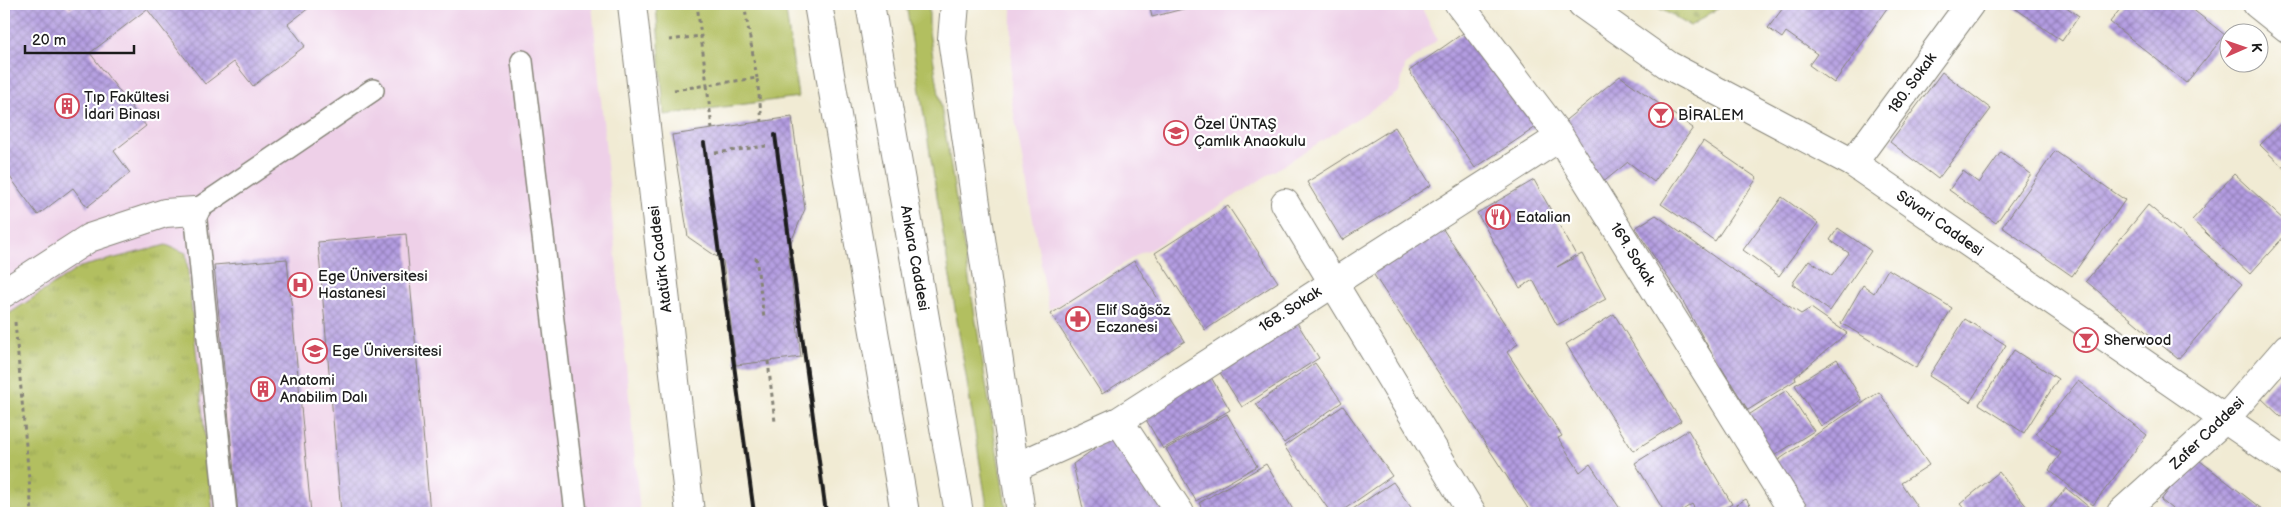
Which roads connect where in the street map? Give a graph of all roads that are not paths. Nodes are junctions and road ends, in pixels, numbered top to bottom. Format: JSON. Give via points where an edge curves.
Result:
{"nodes":[{"id":1,"x":632,"y":4,"type":"edge"},
{"id":2,"x":818,"y":4,"type":"edge"},
{"id":3,"x":870,"y":4,"type":"edge"},
{"id":4,"x":955,"y":4,"type":"edge"},
{"id":5,"x":1459,"y":4,"type":"edge"},
{"id":6,"x":1582,"y":4,"type":"edge"},
{"id":7,"x":1970,"y":4,"type":"edge"},
{"id":8,"x":522,"y":60,"type":"dead end"},
{"id":9,"x":374,"y":90,"type":"dead end"},
{"id":10,"x":1560,"y":137,"type":"junction"},
{"id":11,"x":1853,"y":163,"type":"junction"},
{"id":12,"x":1286,"y":203,"type":"dead end"},
{"id":13,"x":195,"y":211,"type":"junction"},
{"id":14,"x":1334,"y":281,"type":"junction"},
{"id":15,"x":8,"y":290,"type":"edge"},
{"id":16,"x":2287,"y":348,"type":"edge"},
{"id":17,"x":2225,"y":419,"type":"junction"},
{"id":18,"x":1119,"y":421,"type":"junction"},
{"id":19,"x":2287,"y":462,"type":"edge"},
{"id":20,"x":1014,"y":468,"type":"junction"},
{"id":21,"x":226,"y":513,"type":"edge"},
{"id":22,"x":576,"y":513,"type":"edge"},
{"id":23,"x":690,"y":513,"type":"edge"},
{"id":24,"x":905,"y":513,"type":"edge"},
{"id":25,"x":959,"y":513,"type":"edge"},
{"id":26,"x":1021,"y":513,"type":"edge"},
{"id":27,"x":1180,"y":513,"type":"edge"},
{"id":28,"x":1472,"y":513,"type":"edge"},
{"id":29,"x":1794,"y":513,"type":"edge"},
{"id":30,"x":2121,"y":513,"type":"edge"}],
"edges":[{"from":1,"to":23,"type":"main road","name":"Atatürk Caddesi"},
{"from":2,"to":24,"type":"main road"},
{"from":3,"to":25,"type":"main road","name":"Ankara Caddesi"},
{"from":4,"to":20,"type":"main road","via":[[952,39]]},
{"from":5,"to":10,"type":"main road","name":"169. Sokak"},
{"from":6,"to":11,"type":"main road","name":"Süvari Caddesi","via":[[1668,65]]},
{"from":7,"to":11,"type":"main road","name":"180. Sokak"},
{"from":8,"to":22,"type":"lane"},
{"from":9,"to":13,"type":"lane"},
{"from":10,"to":14,"type":"main road","name":"168. Sokak"},
{"from":10,"to":29,"type":"main road","name":"169. Sokak"},
{"from":11,"to":17,"type":"main road","name":"Süvari Caddesi"},
{"from":12,"to":14,"type":"main road"},
{"from":13,"to":15,"type":"main road","via":[[166,213],[90,238]]},
{"from":13,"to":21,"type":"lane"},
{"from":14,"to":18,"type":"main road","name":"168. Sokak"},
{"from":14,"to":28,"type":"main road"},
{"from":16,"to":17,"type":"main road","name":"Zafer Caddesi"},
{"from":17,"to":19,"type":"main road","name":"Süvari Caddesi"},
{"from":17,"to":30,"type":"main road","name":"Zafer Caddesi"},
{"from":18,"to":20,"type":"main road","name":"168. Sokak"},
{"from":18,"to":27,"type":"main road"},
{"from":20,"to":26,"type":"main road"}]}
